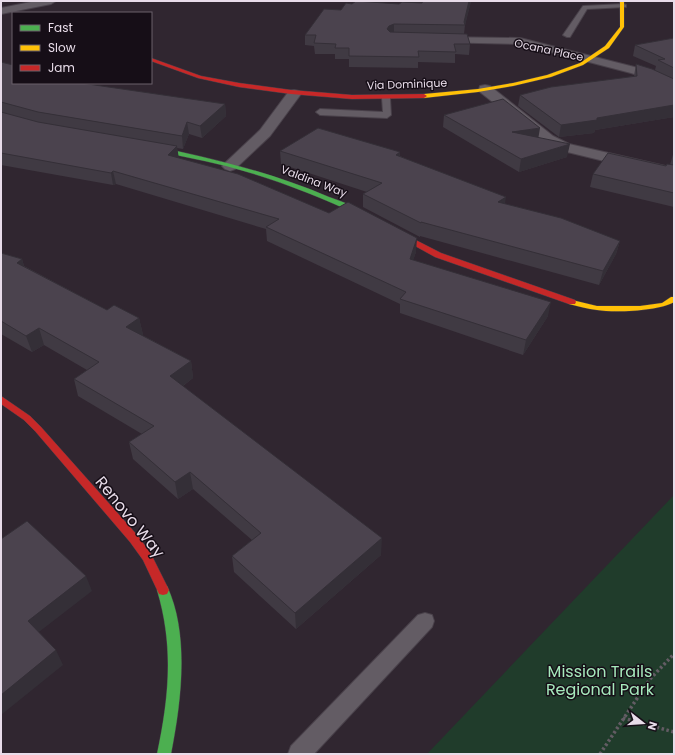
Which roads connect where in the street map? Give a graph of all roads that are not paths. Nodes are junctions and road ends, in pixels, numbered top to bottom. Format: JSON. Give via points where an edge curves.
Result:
{"nodes":[{"id":1,"x":51,"y":1,"type":"edge"},
{"id":2,"x":623,"y":3,"type":"edge"},
{"id":3,"x":35,"y":4,"type":"junction"},
{"id":4,"x":1,"y":11,"type":"edge"},
{"id":5,"x":47,"y":12,"type":"edge"},
{"id":6,"x":567,"y":35,"type":"dead end"},
{"id":7,"x":426,"y":40,"type":"edge"},
{"id":8,"x":589,"y":58,"type":"junction"},
{"id":9,"x":152,"y":59,"type":"edge"},
{"id":10,"x":674,"y":88,"type":"edge"},
{"id":11,"x":485,"y":90,"type":"junction"},
{"id":12,"x":294,"y":94,"type":"junction"},
{"id":13,"x":386,"y":98,"type":"junction"},
{"id":14,"x":320,"y":112,"type":"dead end"},
{"id":15,"x":134,"y":145,"type":"edge"},
{"id":16,"x":230,"y":166,"type":"junction"},
{"id":17,"x":674,"y":174,"type":"edge"},
{"id":18,"x":674,"y":299,"type":"edge"},
{"id":19,"x":1,"y":399,"type":"edge"},
{"id":20,"x":425,"y":622,"type":"dead end"},
{"id":21,"x":164,"y":754,"type":"edge"},
{"id":22,"x":299,"y":754,"type":"edge"}],
"edges":[{"from":1,"to":3,"type":"street"},
{"from":2,"to":6,"type":"lane","via":[[585,7]]},
{"from":2,"to":8,"type":"street","name":"Via Dominique","via":[[625,20],[617,36]]},
{"from":3,"to":4,"type":"street"},
{"from":3,"to":5,"type":"street"},
{"from":7,"to":8,"type":"street","name":"Ocana Place","via":[[520,42]]},
{"from":8,"to":10,"type":"street","name":"Ocana Place","via":[[654,76]]},
{"from":8,"to":11,"type":"street","name":"Via Dominique","via":[[546,77]]},
{"from":9,"to":12,"type":"street","name":"Via Dominique","via":[[218,82]]},
{"from":11,"to":13,"type":"street","name":"Via Dominique"},
{"from":11,"to":17,"type":"street","via":[[548,139],[564,147]]},
{"from":12,"to":13,"type":"street","name":"Via Dominique"},
{"from":12,"to":16,"type":"street","via":[[265,133]]},
{"from":13,"to":14,"type":"lane","via":[[387,115]]},
{"from":15,"to":16,"type":"street","name":"Valdina Way"},
{"from":16,"to":18,"type":"street","name":"Valdina Way","via":[[271,177],[341,204],[438,255],[568,301],[597,308],[640,308],[664,305]]},
{"from":19,"to":21,"type":"street","name":"Renovo Way","via":[[29,421],[129,535],[146,557],[160,582],[174,637],[177,682],[172,725]]},
{"from":20,"to":22,"type":"lane"}]}
